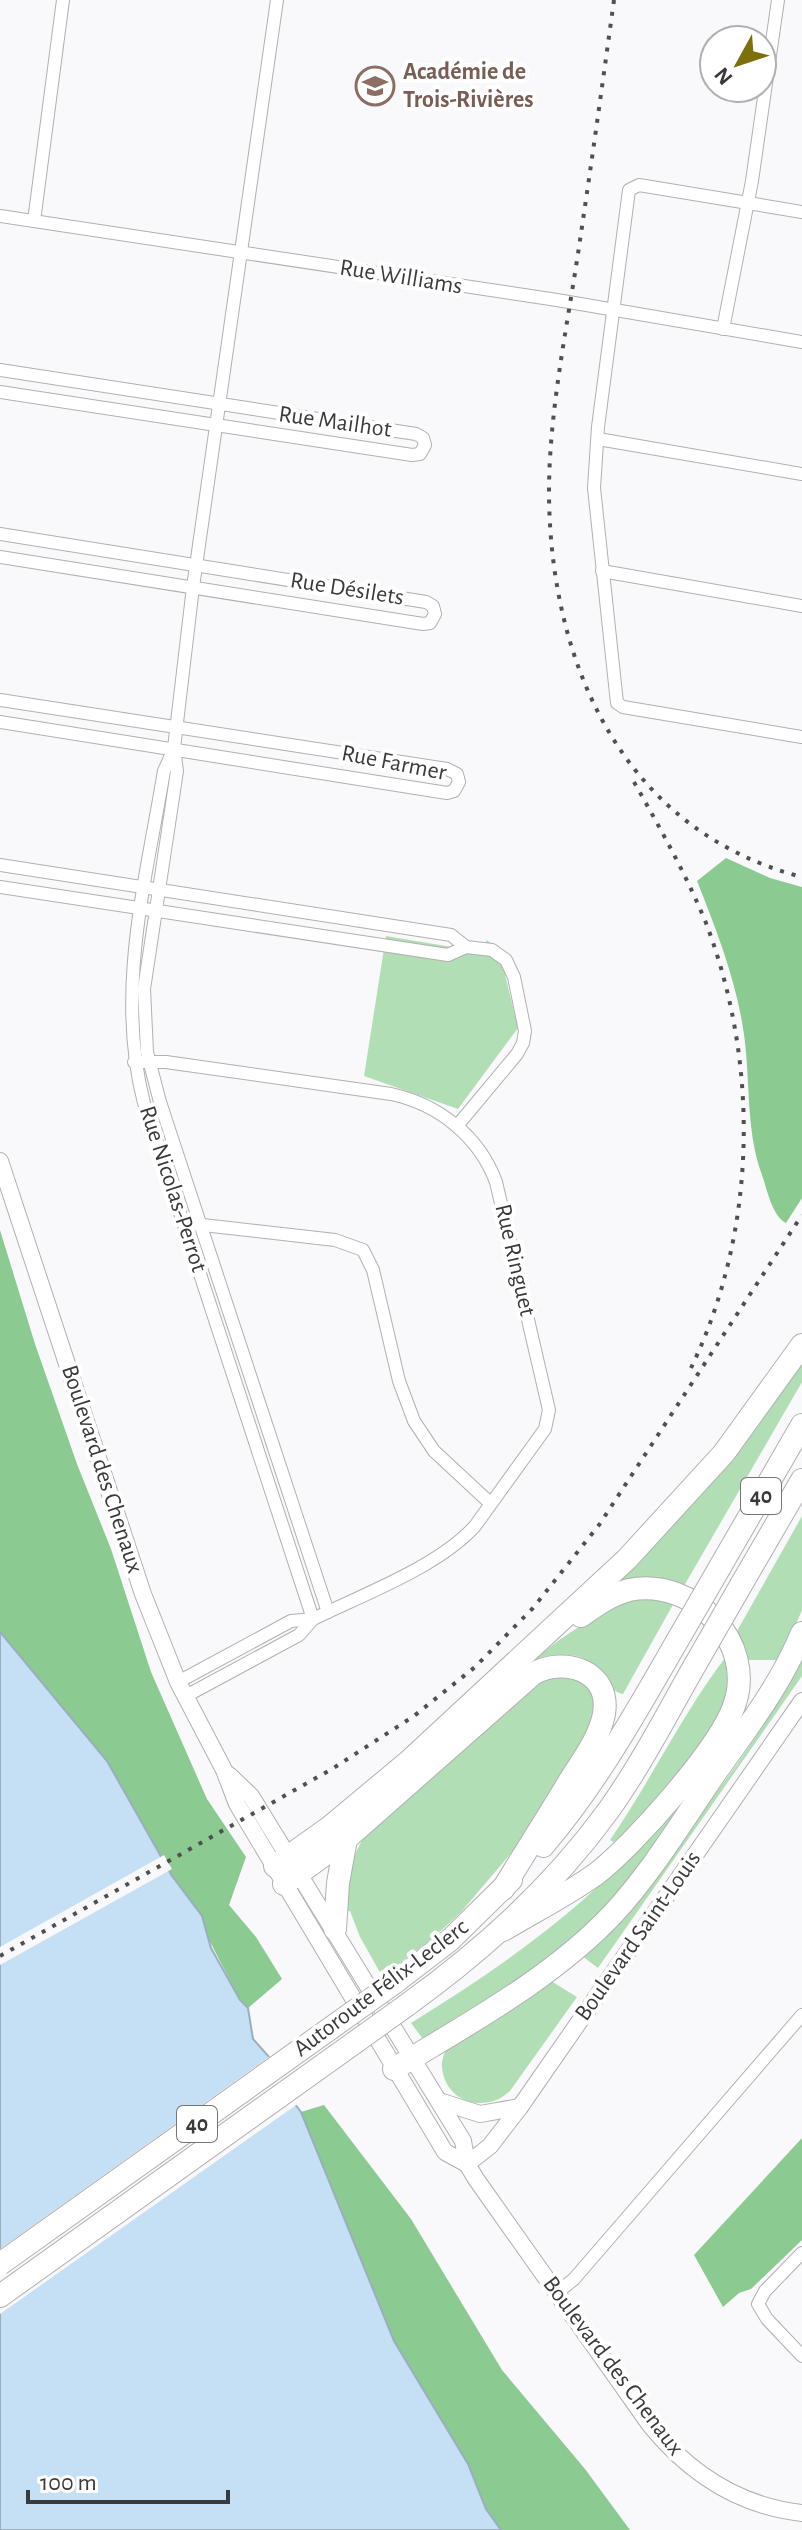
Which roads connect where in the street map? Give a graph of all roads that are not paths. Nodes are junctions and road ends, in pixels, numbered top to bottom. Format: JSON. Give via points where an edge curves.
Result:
{"nodes":[{"id":1,"x":63,"y":0,"type":"edge"},
{"id":2,"x":277,"y":0,"type":"edge"},
{"id":3,"x":778,"y":0,"type":"edge"},
{"id":4,"x":747,"y":202,"type":"junction"},
{"id":5,"x":802,"y":212,"type":"edge"},
{"id":6,"x":0,"y":216,"type":"edge"},
{"id":7,"x":34,"y":221,"type":"junction"},
{"id":8,"x":241,"y":252,"type":"junction"},
{"id":9,"x":613,"y":310,"type":"junction"},
{"id":10,"x":723,"y":329,"type":"junction"},
{"id":11,"x":802,"y":342,"type":"edge"},
{"id":12,"x":0,"y":370,"type":"edge"},
{"id":13,"x":0,"y":392,"type":"edge"},
{"id":14,"x":221,"y":404,"type":"junction"},
{"id":15,"x":218,"y":425,"type":"junction"},
{"id":16,"x":598,"y":439,"type":"junction"},
{"id":17,"x":802,"y":474,"type":"edge"},
{"id":18,"x":0,"y":534,"type":"edge"},
{"id":19,"x":0,"y":557,"type":"edge"},
{"id":20,"x":197,"y":565,"type":"junction"},
{"id":21,"x":602,"y":571,"type":"junction"},
{"id":22,"x":193,"y":587,"type":"junction"},
{"id":23,"x":802,"y":606,"type":"edge"},
{"id":24,"x":0,"y":700,"type":"edge"},
{"id":25,"x":0,"y":722,"type":"edge"},
{"id":26,"x":177,"y":728,"type":"junction"},
{"id":27,"x":802,"y":737,"type":"edge"},
{"id":28,"x":174,"y":748,"type":"junction"},
{"id":29,"x":0,"y":865,"type":"edge"},
{"id":30,"x":0,"y":887,"type":"edge"},
{"id":31,"x":145,"y":887,"type":"junction"},
{"id":32,"x":159,"y":890,"type":"junction"},
{"id":33,"x":141,"y":909,"type":"junction"},
{"id":34,"x":156,"y":911,"type":"junction"},
{"id":35,"x":466,"y":947,"type":"junction"},
{"id":36,"x":149,"y":1061,"type":"junction"},
{"id":37,"x":134,"y":1062,"type":"junction"},
{"id":38,"x":457,"y":1126,"type":"junction"},
{"id":39,"x":0,"y":1161,"type":"edge"},
{"id":40,"x":184,"y":1223,"type":"junction"},
{"id":41,"x":201,"y":1224,"type":"junction"},
{"id":42,"x":802,"y":1345,"type":"edge"},
{"id":43,"x":802,"y":1425,"type":"edge"},
{"id":44,"x":802,"y":1480,"type":"edge"},
{"id":45,"x":490,"y":1503,"type":"junction"},
{"id":46,"x":328,"y":1612,"type":"junction"},
{"id":47,"x":313,"y":1619,"type":"junction"},
{"id":48,"x":802,"y":1633,"type":"edge"},
{"id":49,"x":529,"y":1652,"type":"junction"},
{"id":50,"x":181,"y":1690,"type":"junction"},
{"id":51,"x":802,"y":1701,"type":"edge"},
{"id":52,"x":346,"y":1839,"type":"junction"},
{"id":53,"x":287,"y":1870,"type":"junction"},
{"id":54,"x":503,"y":1889,"type":"junction"},
{"id":55,"x":335,"y":1929,"type":"junction"},
{"id":56,"x":503,"y":1930,"type":"junction"},
{"id":57,"x":802,"y":2015,"type":"edge"},
{"id":58,"x":404,"y":2063,"type":"junction"},
{"id":59,"x":439,"y":2101,"type":"junction"},
{"id":60,"x":520,"y":2107,"type":"junction"},
{"id":61,"x":467,"y":2164,"type":"junction"},
{"id":62,"x":802,"y":2253,"type":"edge"},
{"id":63,"x":0,"y":2264,"type":"edge"},
{"id":64,"x":557,"y":2293,"type":"junction"},
{"id":65,"x":0,"y":2296,"type":"edge"},
{"id":66,"x":802,"y":2356,"type":"edge"},
{"id":67,"x":802,"y":2513,"type":"edge"}],
"edges":[{"from":1,"to":7,"type":"street"},
{"from":2,"to":8,"type":"street","name":"Rue Nicolas-Perrot"},
{"from":3,"to":4,"type":"street"},
{"from":4,"to":5,"type":"street"},
{"from":4,"to":9,"type":"street","via":[[631,188]]},
{"from":4,"to":10,"type":"street"},
{"from":6,"to":7,"type":"street","name":"Rue Williams"},
{"from":7,"to":8,"type":"street","name":"Rue Williams"},
{"from":8,"to":9,"type":"street","name":"Rue Williams"},
{"from":8,"to":14,"type":"street","name":"Rue Nicolas-Perrot"},
{"from":9,"to":10,"type":"street","name":"Rue Williams"},
{"from":9,"to":16,"type":"street"},
{"from":10,"to":11,"type":"street","name":"Rue Williams"},
{"from":12,"to":14,"type":"street","name":"Rue Mailhot"},
{"from":13,"to":15,"type":"street","name":"Rue Mailhot"},
{"from":14,"to":15,"type":"street","name":"Rue Nicolas-Perrot"},
{"from":14,"to":15,"type":"street","name":"Rue Mailhot","via":[[416,434],[425,445],[420,454],[412,455]]},
{"from":15,"to":20,"type":"street","name":"Rue Nicolas-Perrot"},
{"from":16,"to":17,"type":"street"},
{"from":16,"to":21,"type":"street","via":[[594,493]]},
{"from":18,"to":20,"type":"street","name":"Rue Désilets"},
{"from":19,"to":22,"type":"street","name":"Rue Désilets"},
{"from":20,"to":22,"type":"street","name":"Rue Nicolas-Perrot"},
{"from":20,"to":22,"type":"street","name":"Rue Désilets","via":[[426,602],[435,614],[423,624]]},
{"from":21,"to":23,"type":"street"},
{"from":21,"to":27,"type":"street","via":[[617,704]]},
{"from":22,"to":26,"type":"street","name":"Rue Nicolas-Perrot"},
{"from":24,"to":26,"type":"street","name":"Rue Farmer"},
{"from":25,"to":28,"type":"street","name":"Rue Farmer"},
{"from":26,"to":28,"type":"street","name":"Rue Nicolas-Perrot"},
{"from":26,"to":28,"type":"street","name":"Rue Farmer","via":[[447,769],[459,782],[447,793]]},
{"from":28,"to":31,"type":"street","name":"Rue Nicolas-Perrot","via":[[164,771]]},
{"from":28,"to":32,"type":"street","name":"Rue Nicolas-Perrot","via":[[177,771]]},
{"from":29,"to":31,"type":"street"},
{"from":30,"to":33,"type":"street"},
{"from":31,"to":32,"type":"street"},
{"from":31,"to":33,"type":"street","name":"Rue Nicolas-Perrot"},
{"from":32,"to":34,"type":"street","name":"Rue Nicolas-Perrot"},
{"from":32,"to":35,"type":"street","via":[[451,935]]},
{"from":33,"to":34,"type":"street"},
{"from":33,"to":37,"type":"street","name":"Rue Nicolas-Perrot","via":[[130,994]]},
{"from":34,"to":35,"type":"street","via":[[448,955]]},
{"from":34,"to":36,"type":"street","name":"Rue Nicolas-Perrot","via":[[144,989]]},
{"from":35,"to":38,"type":"street","via":[[497,952],[506,960],[525,1031],[517,1054]]},
{"from":36,"to":37,"type":"street","name":"Rue Ringuet"},
{"from":36,"to":38,"type":"street","name":"Rue Ringuet","via":[[398,1095]]},
{"from":36,"to":41,"type":"street","name":"Rue Nicolas-Perrot"},
{"from":37,"to":40,"type":"street","name":"Rue Nicolas-Perrot"},
{"from":38,"to":45,"type":"street","name":"Rue Ringuet","via":[[481,1153],[498,1187],[549,1410],[545,1429]]},
{"from":39,"to":50,"type":"street","name":"Boulevard des Chenaux","via":[[143,1594]]},
{"from":40,"to":41,"type":"street"},
{"from":40,"to":47,"type":"street","name":"Rue Nicolas-Perrot"},
{"from":41,"to":45,"type":"street","via":[[335,1240],[363,1250],[414,1421],[434,1451]]},
{"from":41,"to":46,"type":"street","name":"Rue Nicolas-Perrot"},
{"from":42,"to":49,"type":"highway","via":[[682,1502]]},
{"from":43,"to":54,"type":"highway","name":"Autoroute Félix-Leclerc","number":"40","bridge":true,"via":[[588,1790]]},
{"from":44,"to":56,"type":"highway","name":"Autoroute Félix-Leclerc","number":"40","bridge":true,"via":[[607,1812]]},
{"from":45,"to":46,"type":"street","name":"Rue Ringuet","via":[[468,1534],[442,1554]]},
{"from":46,"to":47,"type":"street","name":"Rue Ringuet"},
{"from":47,"to":50,"type":"street","name":"Rue Ringuet","via":[[299,1635]]},
{"from":48,"to":58,"type":"highway","via":[[762,1708],[613,1913],[555,1966]]},
{"from":49,"to":53,"type":"highway"},
{"from":49,"to":56,"type":"highway","via":[[613,1596],[657,1590],[686,1599],[717,1621],[735,1653],[739,1686],[719,1736],[639,1832],[597,1873]]},
{"from":50,"to":53,"type":"street","name":"Boulevard des Chenaux","via":[[224,1770],[251,1796]]},
{"from":51,"to":60,"type":"street","name":"Boulevard Saint-Louis"},
{"from":52,"to":53,"type":"highway"},
{"from":52,"to":54,"type":"highway","via":[[533,1674],[552,1666],[576,1667],[600,1690],[602,1720]]},
{"from":52,"to":55,"type":"highway"},
{"from":53,"to":55,"type":"street","name":"Boulevard des Chenaux"},
{"from":53,"to":58,"type":"street","name":"Boulevard des Chenaux"},
{"from":54,"to":63,"type":"highway","name":"Autoroute Félix-Leclerc","number":"40","bridge":true,"via":[[450,1940],[394,1983]]},
{"from":55,"to":58,"type":"street","name":"Boulevard des Chenaux"},
{"from":56,"to":65,"type":"highway","name":"Autoroute Félix-Leclerc","number":"40","bridge":true,"via":[[407,2005]]},
{"from":57,"to":64,"type":"street"},
{"from":58,"to":59,"type":"street","name":"Boulevard des Chenaux"},
{"from":58,"to":61,"type":"street","name":"Boulevard des Chenaux","via":[[446,2154]]},
{"from":59,"to":60,"type":"street","via":[[480,2114]]},
{"from":59,"to":61,"type":"street","name":"Boulevard des Chenaux","via":[[463,2141]]},
{"from":60,"to":61,"type":"street","name":"Boulevard Saint-Louis","via":[[490,2146]]},
{"from":61,"to":64,"type":"street","name":"Boulevard des Chenaux"},
{"from":62,"to":66,"type":"street","via":[[758,2304]]},
{"from":64,"to":67,"type":"street","name":"Boulevard des Chenaux","via":[[676,2455],[732,2493]]}]}
